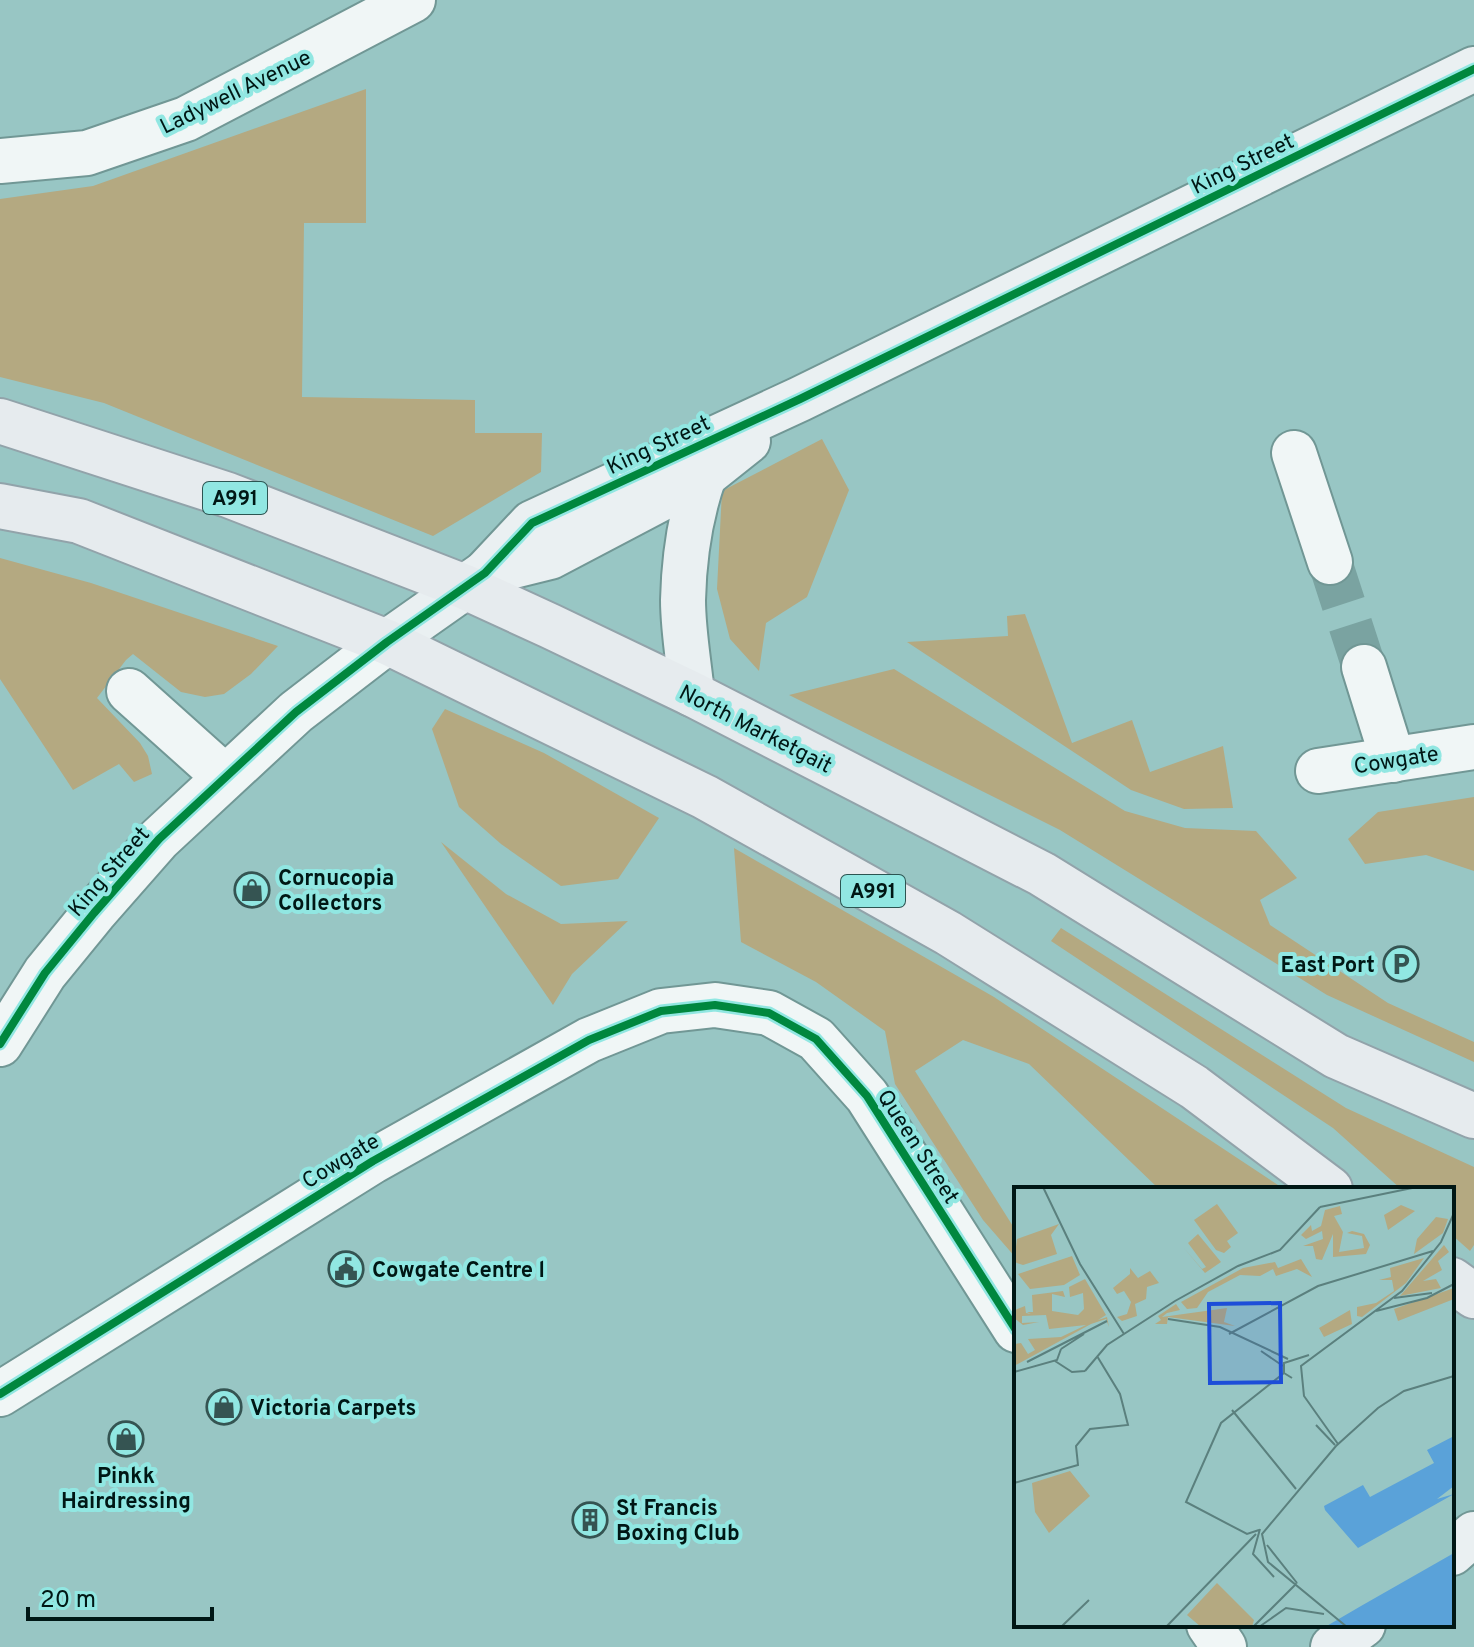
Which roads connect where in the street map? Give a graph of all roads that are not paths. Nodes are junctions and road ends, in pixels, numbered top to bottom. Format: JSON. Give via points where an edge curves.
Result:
{"nodes":[{"id":1,"x":413,"y":0,"type":"edge"},
{"id":2,"x":1474,"y":69,"type":"edge"},
{"id":3,"x":0,"y":161,"type":"edge"},
{"id":4,"x":800,"y":399,"type":"junction"},
{"id":5,"x":0,"y":421,"type":"edge"},
{"id":6,"x":1294,"y":453,"type":"dead end"},
{"id":7,"x":704,"y":476,"type":"junction"},
{"id":8,"x":0,"y":506,"type":"edge"},
{"id":9,"x":1330,"y":562,"type":"tunnel mouth"},
{"id":10,"x":475,"y":580,"type":"junction"},
{"id":11,"x":387,"y":642,"type":"junction"},
{"id":12,"x":1364,"y":667,"type":"tunnel mouth"},
{"id":13,"x":129,"y":691,"type":"dead end"},
{"id":14,"x":692,"y":694,"type":"junction"},
{"id":15,"x":1474,"y":747,"type":"edge"},
{"id":16,"x":1393,"y":760,"type":"junction"},
{"id":17,"x":1318,"y":771,"type":"dead end"},
{"id":18,"x":225,"y":777,"type":"junction"},
{"id":19,"x":715,"y":1005,"type":"joint"},
{"id":20,"x":0,"y":1044,"type":"edge"},
{"id":21,"x":1474,"y":1116,"type":"edge"},
{"id":22,"x":1327,"y":1187,"type":"edge"},
{"id":23,"x":1454,"y":1281,"type":"edge"},
{"id":24,"x":1474,"y":1296,"type":"edge"},
{"id":25,"x":1014,"y":1327,"type":"edge"},
{"id":26,"x":1,"y":1392,"type":"edge"},
{"id":27,"x":1474,"y":1534,"type":"edge"},
{"id":28,"x":1454,"y":1551,"type":"edge"},
{"id":29,"x":1474,"y":1574,"type":"edge"},
{"id":30,"x":1454,"y":1581,"type":"edge"},
{"id":31,"x":1210,"y":1627,"type":"edge"},
{"id":32,"x":1360,"y":1627,"type":"edge"},
{"id":33,"x":1224,"y":1647,"type":"edge"},
{"id":34,"x":1333,"y":1647,"type":"edge"}],
"edges":[{"from":1,"to":3,"type":"street","name":"Ladywell Avenue","via":[[186,119],[87,153]]},
{"from":2,"to":4,"type":"street","name":"King Street"},
{"from":4,"to":7,"type":"street","name":"King Street"},
{"from":4,"to":10,"type":"street","name":"King Street","via":[[532,523]]},
{"from":5,"to":10,"type":"main road","name":"North Marketgait","number":"A991"},
{"from":6,"to":9,"type":"street"},
{"from":7,"to":10,"type":"street","name":"King Street","via":[[550,557]]},
{"from":7,"to":14,"type":"street","via":[[686,547],[683,602]]},
{"from":8,"to":11,"type":"main road","number":"A991","via":[[79,521]]},
{"from":10,"to":11,"type":"street","name":"King Street"},
{"from":10,"to":14,"type":"main road","name":"North Marketgait","number":"A991","via":[[550,626]]},
{"from":11,"to":18,"type":"street","name":"King Street","via":[[296,712]]},
{"from":11,"to":22,"type":"main road","number":"A991","via":[[705,797],[948,933],[1194,1087]]},
{"from":12,"to":16,"type":"street"},
{"from":13,"to":18,"type":"street"},
{"from":14,"to":21,"type":"main road","name":"North Marketgait","number":"A991","via":[[1042,874],[1336,1056]]},
{"from":15,"to":16,"type":"street","name":"Cowgate"},
{"from":16,"to":17,"type":"street","name":"Cowgate"},
{"from":18,"to":20,"type":"street","name":"King Street","via":[[159,839],[76,934]]},
{"from":19,"to":25,"type":"street","name":"Queen Street","via":[[769,1013],[816,1039],[867,1096]]},
{"from":19,"to":26,"type":"street","name":"Cowgate","via":[[661,1011],[589,1040],[373,1161]]},
{"from":23,"to":24,"type":"main road"},
{"from":27,"to":28,"type":"street"},
{"from":29,"to":30,"type":"street"},
{"from":31,"to":33,"type":"street"},
{"from":32,"to":34,"type":"street"}]}
